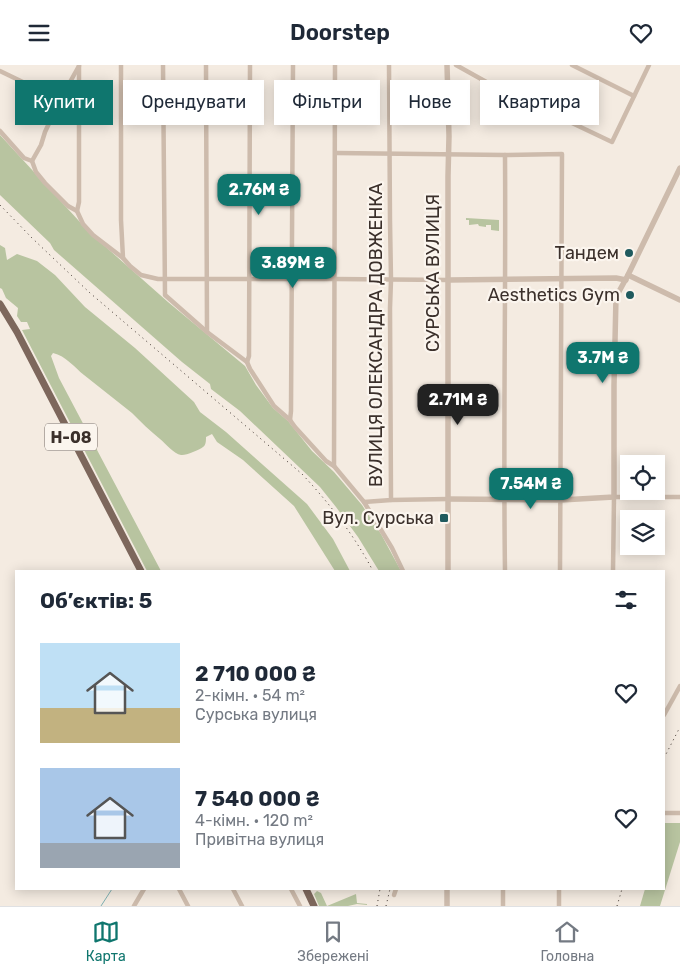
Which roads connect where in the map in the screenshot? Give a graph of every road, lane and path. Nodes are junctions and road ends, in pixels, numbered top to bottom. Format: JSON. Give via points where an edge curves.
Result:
{"nodes":[{"id":1,"x":122,"y":65,"type":"edge"},
{"id":2,"x":163,"y":65,"type":"edge"},
{"id":3,"x":206,"y":65,"type":"edge"},
{"id":4,"x":250,"y":65,"type":"edge"},
{"id":5,"x":293,"y":65,"type":"edge"},
{"id":6,"x":335,"y":65,"type":"edge"},
{"id":7,"x":390,"y":65,"type":"edge"},
{"id":8,"x":447,"y":65,"type":"edge"},
{"id":9,"x":456,"y":65,"type":"edge"},
{"id":10,"x":572,"y":65,"type":"edge"},
{"id":11,"x":649,"y":65,"type":"edge"},
{"id":12,"x":79,"y":66,"type":"edge"},
{"id":13,"x":0,"y":71,"type":"edge"},
{"id":14,"x":71,"y":79,"type":"edge"},
{"id":15,"x":19,"y":80,"type":"edge"},
{"id":16,"x":79,"y":80,"type":"edge"},
{"id":17,"x":634,"y":95,"type":"junction"},
{"id":18,"x":48,"y":125,"type":"edge"},
{"id":19,"x":79,"y":125,"type":"edge"},
{"id":20,"x":0,"y":131,"type":"edge"},
{"id":21,"x":336,"y":153,"type":"junction"},
{"id":22,"x":449,"y":153,"type":"junction"},
{"id":23,"x":389,"y":155,"type":"junction"},
{"id":24,"x":505,"y":155,"type":"junction"},
{"id":25,"x":32,"y":161,"type":"junction"},
{"id":26,"x":680,"y":167,"type":"edge"},
{"id":27,"x":78,"y":211,"type":"junction"},
{"id":28,"x":123,"y":258,"type":"junction"},
{"id":29,"x":627,"y":277,"type":"junction"},
{"id":30,"x":207,"y":278,"type":"junction"},
{"id":31,"x":561,"y":278,"type":"junction"},
{"id":32,"x":165,"y":279,"type":"junction"},
{"id":33,"x":250,"y":279,"type":"junction"},
{"id":34,"x":291,"y":279,"type":"junction"},
{"id":35,"x":336,"y":279,"type":"junction"},
{"id":36,"x":504,"y":279,"type":"junction"},
{"id":37,"x":392,"y":280,"type":"junction"},
{"id":38,"x":449,"y":280,"type":"junction"},
{"id":39,"x":680,"y":300,"type":"edge"},
{"id":40,"x":0,"y":304,"type":"edge"},
{"id":41,"x":207,"y":332,"type":"junction"},
{"id":42,"x":247,"y":362,"type":"junction"},
{"id":43,"x":290,"y":420,"type":"junction"},
{"id":44,"x":334,"y":466,"type":"junction"},
{"id":45,"x":614,"y":497,"type":"junction"},
{"id":46,"x":680,"y":497,"type":"edge"},
{"id":47,"x":448,"y":499,"type":"junction"},
{"id":48,"x":504,"y":499,"type":"junction"},
{"id":49,"x":391,"y":500,"type":"junction"},
{"id":50,"x":561,"y":500,"type":"junction"},
{"id":51,"x":364,"y":502,"type":"junction"},
{"id":52,"x":140,"y":570,"type":"edge"},
{"id":53,"x":403,"y":570,"type":"edge"},
{"id":54,"x":448,"y":570,"type":"edge"},
{"id":55,"x":505,"y":570,"type":"edge"},
{"id":56,"x":560,"y":570,"type":"edge"},
{"id":57,"x":613,"y":570,"type":"edge"},
{"id":58,"x":680,"y":686,"type":"edge"},
{"id":59,"x":665,"y":713,"type":"edge"},
{"id":60,"x":665,"y":813,"type":"edge"},
{"id":61,"x":680,"y":813,"type":"edge"},
{"id":62,"x":143,"y":890,"type":"edge"},
{"id":63,"x":180,"y":890,"type":"edge"},
{"id":64,"x":234,"y":890,"type":"edge"},
{"id":65,"x":292,"y":890,"type":"edge"},
{"id":66,"x":306,"y":890,"type":"edge"},
{"id":67,"x":396,"y":890,"type":"edge"},
{"id":68,"x":447,"y":890,"type":"edge"},
{"id":69,"x":503,"y":890,"type":"edge"},
{"id":70,"x":559,"y":890,"type":"edge"},
{"id":71,"x":394,"y":895,"type":"dead end"},
{"id":72,"x":134,"y":906,"type":"edge"},
{"id":73,"x":188,"y":906,"type":"edge"},
{"id":74,"x":242,"y":906,"type":"edge"},
{"id":75,"x":300,"y":906,"type":"edge"},
{"id":76,"x":314,"y":906,"type":"edge"},
{"id":77,"x":447,"y":906,"type":"edge"},
{"id":78,"x":503,"y":906,"type":"edge"},
{"id":79,"x":559,"y":906,"type":"edge"}],
"edges":[{"from":1,"to":28,"type":"street"},
{"from":2,"to":32,"type":"street"},
{"from":3,"to":30,"type":"street"},
{"from":4,"to":33,"type":"street"},
{"from":5,"to":34,"type":"street"},
{"from":6,"to":21,"type":"street"},
{"from":7,"to":23,"type":"street","name":"ВУЛИЦЯ ОЛЕКСАНДРА ДОВЖЕНКА"},
{"from":8,"to":22,"type":"street","name":"СУРСЬКА ВУЛИЦЯ"},
{"from":9,"to":17,"type":"street","via":[[612,142]]},
{"from":10,"to":17,"type":"street"},
{"from":11,"to":17,"type":"street"},
{"from":12,"to":14,"type":"street"},
{"from":12,"to":16,"type":"street"},
{"from":13,"to":15,"type":"street"},
{"from":18,"to":25,"type":"street"},
{"from":19,"to":27,"type":"street"},
{"from":20,"to":25,"type":"street","via":[[24,158]]},
{"from":21,"to":23,"type":"street"},
{"from":21,"to":35,"type":"street"},
{"from":22,"to":23,"type":"street"},
{"from":22,"to":24,"type":"street"},
{"from":22,"to":38,"type":"street","name":"СУРСЬКА ВУЛИЦЯ"},
{"from":23,"to":37,"type":"street","name":"ВУЛИЦЯ ОЛЕКСАНДРА ДОВЖЕНКА"},
{"from":24,"to":31,"type":"street","via":[[562,154]]},
{"from":24,"to":36,"type":"street"},
{"from":25,"to":27,"type":"street","via":[[45,183],[68,206]]},
{"from":26,"to":29,"type":"street"},
{"from":27,"to":28,"type":"street","via":[[83,224],[93,235]]},
{"from":28,"to":32,"type":"street","via":[[141,275]]},
{"from":29,"to":31,"type":"street"},
{"from":29,"to":39,"type":"street"},
{"from":29,"to":45,"type":"street","via":[[616,297]]},
{"from":30,"to":32,"type":"street"},
{"from":30,"to":33,"type":"street"},
{"from":30,"to":41,"type":"street"},
{"from":31,"to":36,"type":"street"},
{"from":31,"to":50,"type":"street"},
{"from":32,"to":41,"type":"street","via":[[165,295]]},
{"from":33,"to":34,"type":"street"},
{"from":33,"to":42,"type":"street"},
{"from":34,"to":35,"type":"street"},
{"from":34,"to":43,"type":"street"},
{"from":35,"to":37,"type":"street"},
{"from":35,"to":44,"type":"street"},
{"from":36,"to":38,"type":"street"},
{"from":36,"to":48,"type":"street"},
{"from":37,"to":38,"type":"street"},
{"from":37,"to":49,"type":"street","name":"ВУЛИЦЯ ОЛЕКСАНДРА ДОВЖЕНКА"},
{"from":38,"to":47,"type":"street","name":"СУРСЬКА ВУЛИЦЯ"},
{"from":40,"to":52,"type":"main road","number":"Н-08"},
{"from":41,"to":42,"type":"street"},
{"from":42,"to":43,"type":"street","via":[[274,406]]},
{"from":43,"to":44,"type":"street","via":[[314,449]]},
{"from":44,"to":51,"type":"street"},
{"from":45,"to":46,"type":"street"},
{"from":45,"to":50,"type":"street"},
{"from":45,"to":57,"type":"street"},
{"from":47,"to":48,"type":"street"},
{"from":47,"to":49,"type":"street"},
{"from":47,"to":54,"type":"street","name":"СУРСЬКА ВУЛИЦЯ"},
{"from":48,"to":50,"type":"street"},
{"from":48,"to":55,"type":"street"},
{"from":49,"to":51,"type":"street","name":"ВУЛИЦЯ ОЛЕКСАНДРА ДОВЖЕНКА"},
{"from":50,"to":56,"type":"street"},
{"from":51,"to":53,"type":"street","name":"ВУЛИЦЯ ОЛЕКСАНДРА ДОВЖЕНКА"},
{"from":58,"to":59,"type":"street"},
{"from":60,"to":61,"type":"street"},
{"from":62,"to":72,"type":"street"},
{"from":63,"to":73,"type":"street"},
{"from":64,"to":74,"type":"street"},
{"from":65,"to":75,"type":"street"},
{"from":66,"to":76,"type":"main road"},
{"from":67,"to":71,"type":"street"},
{"from":68,"to":77,"type":"street"},
{"from":69,"to":78,"type":"street"},
{"from":70,"to":79,"type":"street"}]}
